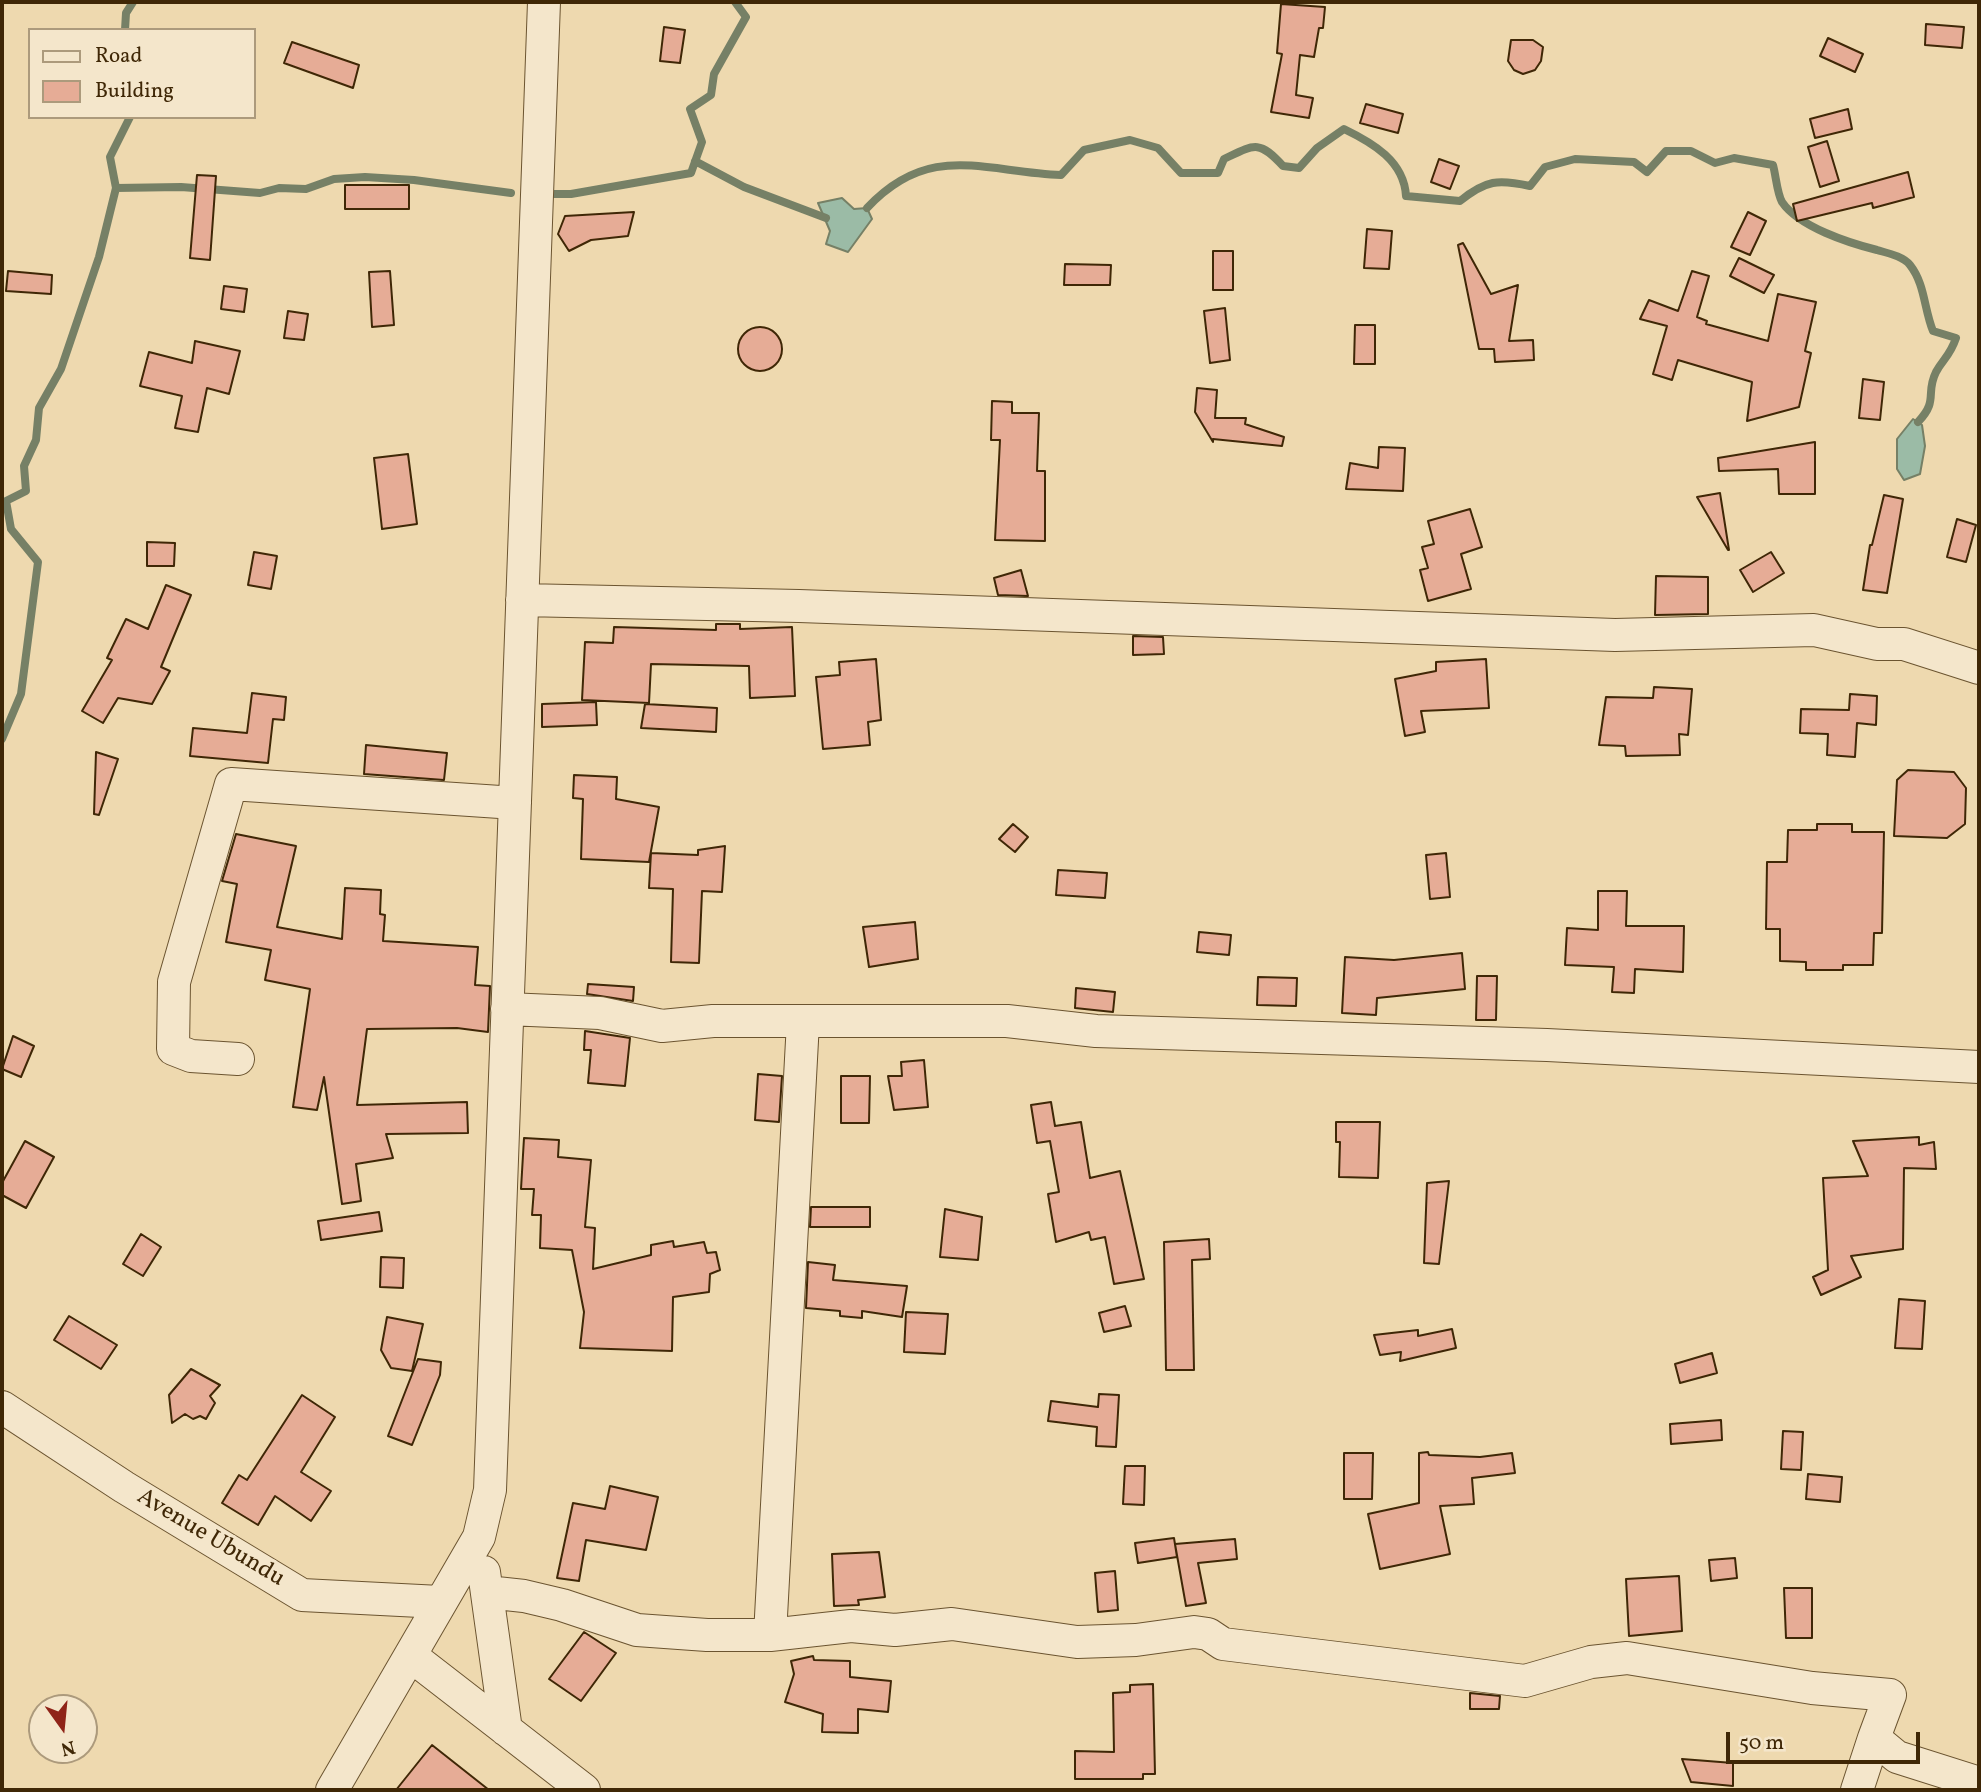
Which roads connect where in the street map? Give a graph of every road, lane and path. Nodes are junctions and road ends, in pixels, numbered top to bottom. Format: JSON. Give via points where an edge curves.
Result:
{"nodes":[{"id":1,"x":544,"y":2,"type":"edge"},
{"id":2,"x":522,"y":600,"type":"junction"},
{"id":3,"x":1979,"y":668,"type":"edge"},
{"id":4,"x":515,"y":803,"type":"junction"},
{"id":5,"x":507,"y":1009,"type":"junction"},
{"id":6,"x":803,"y":1022,"type":"junction"},
{"id":7,"x":238,"y":1059,"type":"dead end"},
{"id":8,"x":1979,"y":1067,"type":"edge"},
{"id":9,"x":2,"y":1406,"type":"edge"},
{"id":10,"x":479,"y":1537,"type":"junction"},
{"id":11,"x":487,"y":1592,"type":"junction"},
{"id":12,"x":440,"y":1602,"type":"junction"},
{"id":13,"x":770,"y":1635,"type":"junction"},
{"id":14,"x":411,"y":1656,"type":"junction"},
{"id":15,"x":506,"y":1730,"type":"junction"},
{"id":16,"x":1874,"y":1738,"type":"junction"},
{"id":17,"x":1979,"y":1783,"type":"edge"},
{"id":18,"x":332,"y":1790,"type":"edge"},
{"id":19,"x":584,"y":1790,"type":"edge"},
{"id":20,"x":1857,"y":1790,"type":"edge"}],
"edges":[{"from":1,"to":2,"type":"street"},
{"from":2,"to":3,"type":"street","via":[[1590,634],[1814,630],[1877,644],[1904,644]]},
{"from":2,"to":4,"type":"street"},
{"from":4,"to":5,"type":"street"},
{"from":4,"to":7,"type":"street","via":[[231,784],[174,982],[173,1049],[191,1056]]},
{"from":5,"to":6,"type":"street","via":[[600,1013],[662,1026],[712,1021]]},
{"from":5,"to":10,"type":"street","via":[[490,1490]]},
{"from":6,"to":8,"type":"street","via":[[1007,1021],[1097,1031],[1547,1045]]},
{"from":6,"to":13,"type":"street"},
{"from":9,"to":12,"type":"street","name":"Avenue Ubundu","via":[[124,1487],[302,1595]]},
{"from":10,"to":11,"type":"street"},
{"from":10,"to":12,"type":"street"},
{"from":11,"to":13,"type":"street","via":[[562,1605],[637,1630]]},
{"from":11,"to":15,"type":"street"},
{"from":12,"to":14,"type":"street"},
{"from":13,"to":16,"type":"street","via":[[851,1626],[895,1630],[953,1624],[1077,1642],[1194,1632],[1208,1634],[1223,1644],[1525,1681],[1591,1662],[1627,1658],[1812,1688],[1890,1695]]},
{"from":14,"to":15,"type":"street"},
{"from":14,"to":18,"type":"street"},
{"from":15,"to":19,"type":"street"},
{"from":16,"to":17,"type":"street","via":[[1897,1758]]},
{"from":16,"to":20,"type":"street"}]}
